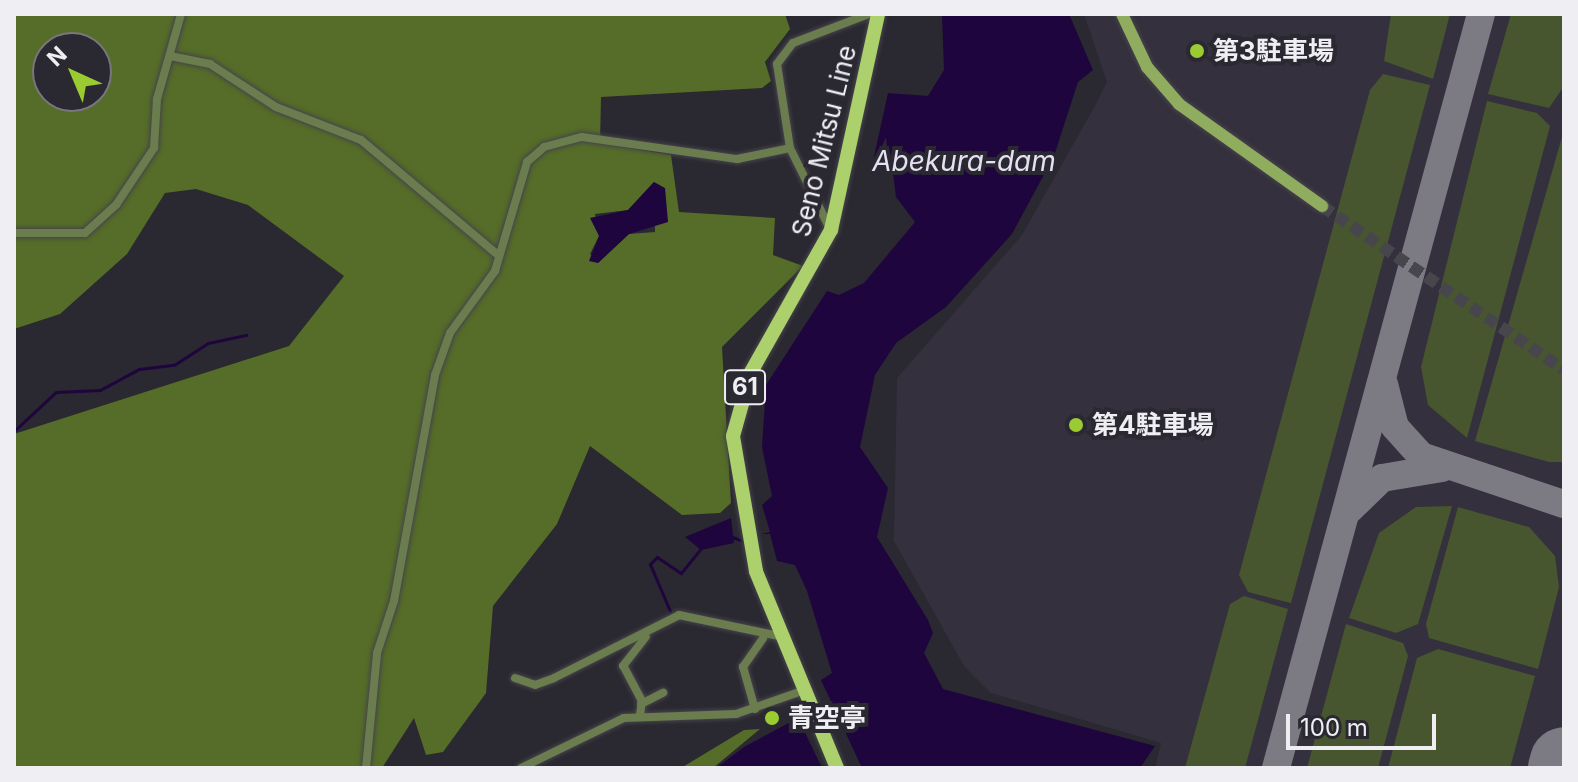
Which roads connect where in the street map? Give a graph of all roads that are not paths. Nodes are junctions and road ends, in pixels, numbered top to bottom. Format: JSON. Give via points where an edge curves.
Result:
{"nodes":[{"id":1,"x":181,"y":14,"type":"edge"},
{"id":2,"x":869,"y":14,"type":"edge"},
{"id":3,"x":878,"y":14,"type":"edge"},
{"id":4,"x":1122,"y":14,"type":"edge"},
{"id":5,"x":170,"y":56,"type":"junction"},
{"id":6,"x":790,"y":148,"type":"junction"},
{"id":7,"x":1322,"y":206,"type":"tunnel mouth"},
{"id":8,"x":831,"y":230,"type":"junction"},
{"id":9,"x":14,"y":233,"type":"edge"},
{"id":10,"x":497,"y":254,"type":"junction"},
{"id":11,"x":653,"y":629,"type":"junction"},
{"id":12,"x":779,"y":636,"type":"junction"},
{"id":13,"x":763,"y":638,"type":"junction"},
{"id":14,"x":515,"y":678,"type":"dead end"},
{"id":15,"x":802,"y":691,"type":"junction"},
{"id":16,"x":663,"y":693,"type":"dead end"},
{"id":17,"x":641,"y":704,"type":"junction"},
{"id":18,"x":755,"y":709,"type":"junction"},
{"id":19,"x":640,"y":715,"type":"junction"},
{"id":20,"x":366,"y":768,"type":"edge"},
{"id":21,"x":521,"y":768,"type":"edge"},
{"id":22,"x":837,"y":768,"type":"edge"}],
"edges":[{"from":1,"to":5,"type":"street"},
{"from":2,"to":6,"type":"street","via":[[780,52]]},
{"from":3,"to":8,"type":"main road","name":"Seno Mitsu Line","number":"61"},
{"from":4,"to":7,"type":"street","via":[[1147,67],[1179,104]]},
{"from":5,"to":9,"type":"street","via":[[154,148],[108,214],[68,237]]},
{"from":5,"to":10,"type":"street","via":[[210,64],[276,107],[361,140]]},
{"from":6,"to":8,"type":"street"},
{"from":6,"to":10,"type":"street","via":[[737,159],[582,137],[544,147],[527,162]]},
{"from":8,"to":12,"type":"main road","name":"Seno Mitsu Line","number":"61","via":[[751,372],[733,436],[756,571]]},
{"from":10,"to":20,"type":"street","via":[[495,271],[450,333],[435,375],[394,601],[377,653]]},
{"from":11,"to":13,"type":"street","via":[[679,615],[711,616]]},
{"from":11,"to":14,"type":"street","via":[[535,685]]},
{"from":11,"to":17,"type":"street","via":[[623,666]]},
{"from":12,"to":13,"type":"street"},
{"from":12,"to":15,"type":"main road","name":"Seno Mitsu Line","number":"61"},
{"from":13,"to":18,"type":"street","via":[[743,667]]},
{"from":15,"to":18,"type":"street"},
{"from":15,"to":22,"type":"main road","name":"Seno Mitsu Line","number":"61"},
{"from":16,"to":17,"type":"street"},
{"from":17,"to":19,"type":"street"},
{"from":18,"to":19,"type":"street"},
{"from":19,"to":21,"type":"street"}]}
